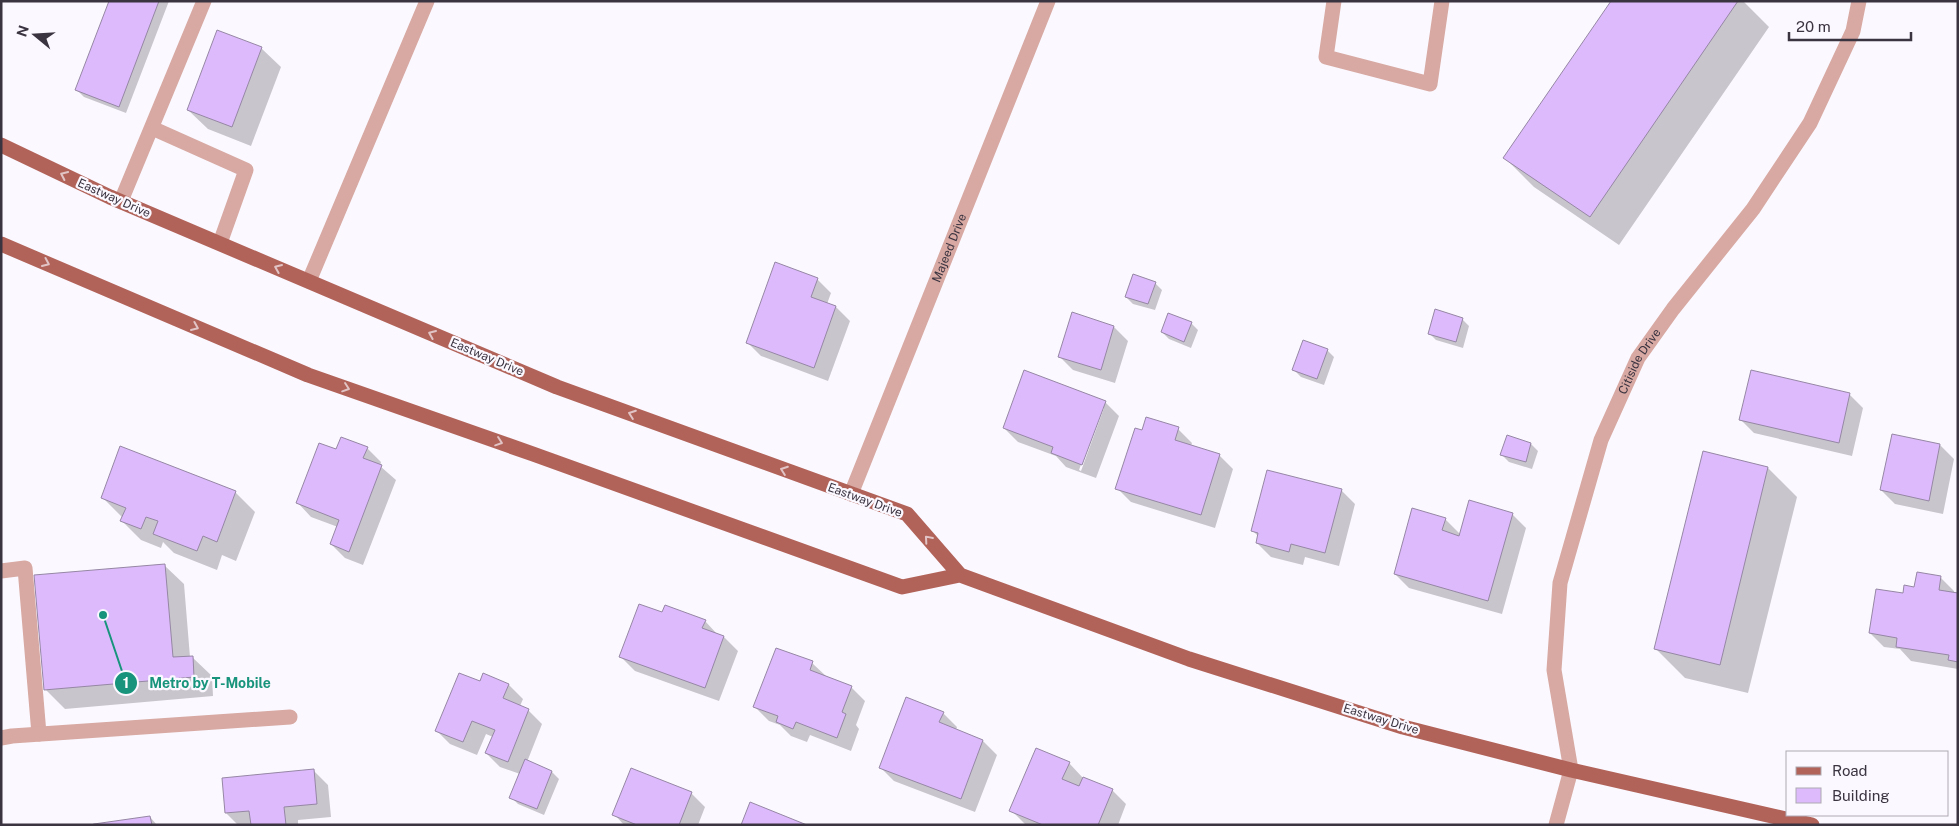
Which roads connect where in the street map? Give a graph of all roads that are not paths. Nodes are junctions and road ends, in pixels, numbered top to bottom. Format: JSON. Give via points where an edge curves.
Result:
{"nodes":[{"id":1,"x":204,"y":1,"type":"edge"},
{"id":2,"x":427,"y":1,"type":"edge"},
{"id":3,"x":1048,"y":1,"type":"edge"},
{"id":4,"x":1334,"y":1,"type":"edge"},
{"id":5,"x":1442,"y":1,"type":"edge"},
{"id":6,"x":1859,"y":1,"type":"edge"},
{"id":7,"x":152,"y":128,"type":"junction"},
{"id":8,"x":1,"y":145,"type":"edge"},
{"id":9,"x":122,"y":201,"type":"junction"},
{"id":10,"x":220,"y":243,"type":"junction"},
{"id":11,"x":1,"y":244,"type":"edge"},
{"id":12,"x":309,"y":281,"type":"junction"},
{"id":13,"x":851,"y":494,"type":"junction"},
{"id":14,"x":1,"y":571,"type":"edge"},
{"id":15,"x":960,"y":575,"type":"junction"},
{"id":16,"x":290,"y":717,"type":"dead end"},
{"id":17,"x":39,"y":734,"type":"junction"},
{"id":18,"x":1,"y":738,"type":"edge"},
{"id":19,"x":1571,"y":770,"type":"junction"},
{"id":20,"x":1556,"y":825,"type":"edge"},
{"id":21,"x":1812,"y":825,"type":"edge"}],
"edges":[{"from":1,"to":7,"type":"street"},
{"from":2,"to":12,"type":"street"},
{"from":3,"to":13,"type":"street","name":"Majeed Drive"},
{"from":4,"to":5,"type":"street","via":[[1326,57],[1430,84]]},
{"from":6,"to":19,"type":"street","name":"Citiside Drive","via":[[1853,31],[1810,123],[1753,209],[1638,358],[1601,440],[1560,583],[1554,670]]},
{"from":7,"to":9,"type":"street"},
{"from":7,"to":10,"type":"street","via":[[246,170]]},
{"from":9,"to":8,"type":"main road","name":"Eastway Drive","one_way":true},
{"from":9,"to":10,"type":"main road","name":"Eastway Drive"},
{"from":12,"to":10,"type":"main road","name":"Eastway Drive","one_way":true},
{"from":11,"to":15,"type":"main road","one_way":true,"via":[[308,375],[902,588]]},
{"from":13,"to":12,"type":"main road","name":"Eastway Drive","one_way":true,"via":[[557,387]]},
{"from":15,"to":13,"type":"main road","name":"Eastway Drive","one_way":true,"via":[[907,514]]},
{"from":14,"to":17,"type":"street","via":[[25,568]]},
{"from":15,"to":19,"type":"main road","name":"Eastway Drive","via":[[1208,665],[1404,726]]},
{"from":16,"to":17,"type":"street"},
{"from":17,"to":18,"type":"street"},
{"from":19,"to":20,"type":"street"},
{"from":19,"to":21,"type":"main road","name":"Eastway Drive"}]}
